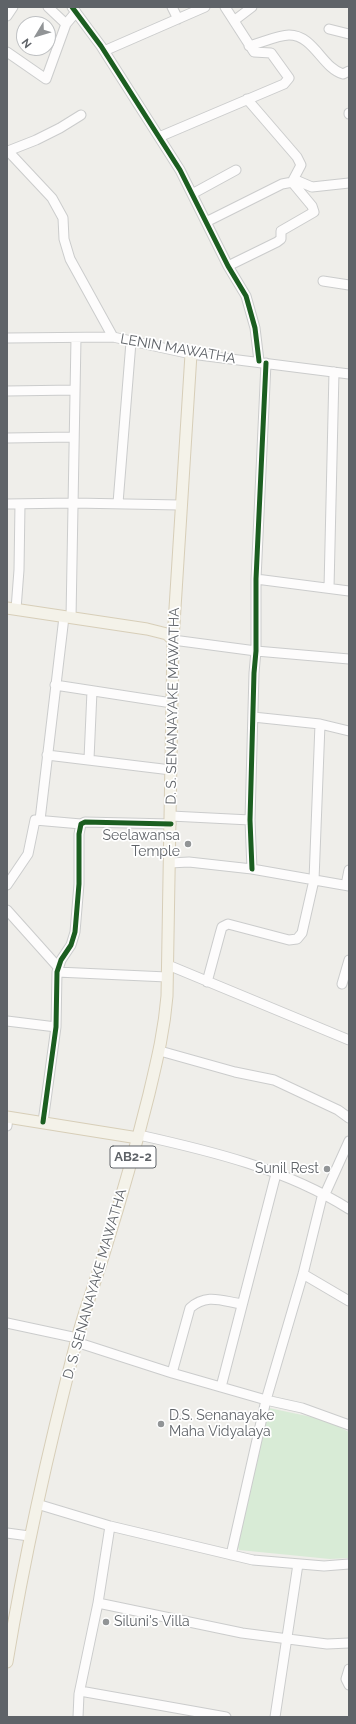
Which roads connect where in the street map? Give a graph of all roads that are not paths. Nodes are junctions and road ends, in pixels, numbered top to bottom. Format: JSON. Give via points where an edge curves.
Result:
{"nodes":[{"id":1,"x":13,"y":7,"type":"edge"},
{"id":2,"x":48,"y":7,"type":"edge"},
{"id":3,"x":172,"y":7,"type":"edge"},
{"id":4,"x":205,"y":7,"type":"edge"},
{"id":5,"x":225,"y":7,"type":"edge"},
{"id":6,"x":252,"y":7,"type":"edge"},
{"id":7,"x":74,"y":10,"type":"edge"},
{"id":8,"x":7,"y":16,"type":"edge"},
{"id":9,"x":178,"y":19,"type":"junction"},
{"id":10,"x":234,"y":20,"type":"junction"},
{"id":11,"x":66,"y":24,"type":"junction"},
{"id":12,"x":329,"y":29,"type":"dead end"},
{"id":13,"x":349,"y":34,"type":"edge"},
{"id":14,"x":249,"y":46,"type":"junction"},
{"id":15,"x":104,"y":51,"type":"junction"},
{"id":16,"x":7,"y":52,"type":"edge"},
{"id":17,"x":349,"y":71,"type":"edge"},
{"id":18,"x":247,"y":99,"type":"junction"},
{"id":19,"x":81,"y":115,"type":"dead end"},
{"id":20,"x":159,"y":137,"type":"junction"},
{"id":21,"x":8,"y":151,"type":"edge"},
{"id":22,"x":236,"y":170,"type":"dead end"},
{"id":23,"x":292,"y":182,"type":"junction"},
{"id":24,"x":349,"y":183,"type":"edge"},
{"id":25,"x":192,"y":194,"type":"junction"},
{"id":26,"x":206,"y":222,"type":"junction"},
{"id":27,"x":228,"y":266,"type":"junction"},
{"id":28,"x":323,"y":281,"type":"dead end"},
{"id":29,"x":349,"y":285,"type":"edge"},
{"id":30,"x":113,"y":337,"type":"junction"},
{"id":31,"x":7,"y":338,"type":"edge"},
{"id":32,"x":76,"y":338,"type":"junction"},
{"id":33,"x":131,"y":342,"type":"junction"},
{"id":34,"x":191,"y":354,"type":"junction"},
{"id":35,"x":262,"y":362,"type":"junction"},
{"id":36,"x":334,"y":372,"type":"junction"},
{"id":37,"x":349,"y":374,"type":"edge"},
{"id":38,"x":75,"y":390,"type":"junction"},
{"id":39,"x":7,"y":391,"type":"edge"},
{"id":40,"x":74,"y":437,"type":"junction"},
{"id":41,"x":7,"y":438,"type":"edge"},
{"id":42,"x":73,"y":502,"type":"junction"},
{"id":43,"x":118,"y":503,"type":"junction"},
{"id":44,"x":7,"y":504,"type":"edge"},
{"id":45,"x":20,"y":504,"type":"junction"},
{"id":46,"x":180,"y":505,"type":"junction"},
{"id":47,"x":256,"y":579,"type":"junction"},
{"id":48,"x":328,"y":588,"type":"junction"},
{"id":49,"x":349,"y":591,"type":"edge"},
{"id":50,"x":12,"y":609,"type":"edge"},
{"id":51,"x":67,"y":617,"type":"junction"},
{"id":52,"x":173,"y":640,"type":"junction"},
{"id":53,"x":256,"y":651,"type":"junction"},
{"id":54,"x":349,"y":659,"type":"edge"},
{"id":55,"x":55,"y":685,"type":"junction"},
{"id":56,"x":92,"y":691,"type":"junction"},
{"id":57,"x":172,"y":703,"type":"junction"},
{"id":58,"x":253,"y":718,"type":"junction"},
{"id":59,"x":320,"y":724,"type":"junction"},
{"id":60,"x":349,"y":731,"type":"edge"},
{"id":61,"x":47,"y":755,"type":"junction"},
{"id":62,"x":89,"y":759,"type":"junction"},
{"id":63,"x":171,"y":770,"type":"junction"},
{"id":64,"x":40,"y":820,"type":"junction"},
{"id":65,"x":171,"y":820,"type":"junction"},
{"id":66,"x":250,"y":820,"type":"junction"},
{"id":67,"x":81,"y":824,"type":"junction"},
{"id":68,"x":170,"y":863,"type":"junction"},
{"id":69,"x":252,"y":870,"type":"junction"},
{"id":70,"x":349,"y":870,"type":"edge"},
{"id":71,"x":314,"y":880,"type":"junction"},
{"id":72,"x":7,"y":885,"type":"edge"},
{"id":73,"x":347,"y":885,"type":"edge"},
{"id":74,"x":7,"y":910,"type":"edge"},
{"id":75,"x":349,"y":960,"type":"edge"},
{"id":76,"x":168,"y":965,"type":"junction"},
{"id":77,"x":58,"y":970,"type":"junction"},
{"id":78,"x":168,"y":977,"type":"junction"},
{"id":79,"x":207,"y":982,"type":"junction"},
{"id":80,"x":342,"y":984,"type":"dead end"},
{"id":81,"x":7,"y":1022,"type":"edge"},
{"id":82,"x":56,"y":1027,"type":"junction"},
{"id":83,"x":349,"y":1040,"type":"edge"},
{"id":84,"x":160,"y":1051,"type":"junction"},
{"id":85,"x":349,"y":1118,"type":"edge"},
{"id":86,"x":7,"y":1120,"type":"edge"},
{"id":87,"x":43,"y":1122,"type":"junction"},
{"id":88,"x":139,"y":1137,"type":"junction"},
{"id":89,"x":349,"y":1141,"type":"edge"},
{"id":90,"x":276,"y":1174,"type":"junction"},
{"id":91,"x":324,"y":1193,"type":"junction"},
{"id":92,"x":349,"y":1209,"type":"edge"},
{"id":93,"x":303,"y":1274,"type":"junction"},
{"id":94,"x":349,"y":1301,"type":"edge"},
{"id":95,"x":242,"y":1304,"type":"junction"},
{"id":96,"x":7,"y":1323,"type":"edge"},
{"id":97,"x":77,"y":1340,"type":"junction"},
{"id":98,"x":172,"y":1373,"type":"junction"},
{"id":99,"x":221,"y":1387,"type":"junction"},
{"id":100,"x":266,"y":1400,"type":"junction"},
{"id":101,"x":349,"y":1425,"type":"edge"},
{"id":102,"x":37,"y":1504,"type":"junction"},
{"id":103,"x":110,"y":1526,"type":"junction"},
{"id":104,"x":7,"y":1533,"type":"edge"},
{"id":105,"x":29,"y":1536,"type":"junction"},
{"id":106,"x":231,"y":1555,"type":"junction"},
{"id":107,"x":298,"y":1564,"type":"junction"},
{"id":108,"x":349,"y":1564,"type":"edge"},
{"id":109,"x":98,"y":1603,"type":"junction"},
{"id":110,"x":286,"y":1639,"type":"junction"},
{"id":111,"x":349,"y":1643,"type":"edge"},
{"id":112,"x":7,"y":1662,"type":"edge"},
{"id":113,"x":349,"y":1669,"type":"edge"},
{"id":114,"x":349,"y":1685,"type":"edge"},
{"id":115,"x":80,"y":1691,"type":"junction"},
{"id":116,"x":78,"y":1717,"type":"edge"},
{"id":117,"x":226,"y":1717,"type":"edge"},
{"id":118,"x":275,"y":1717,"type":"edge"}],
"edges":[{"from":1,"to":8,"type":"street"},
{"from":2,"to":11,"type":"street"},
{"from":3,"to":9,"type":"street"},
{"from":4,"to":9,"type":"street"},
{"from":5,"to":10,"type":"street"},
{"from":6,"to":10,"type":"street"},
{"from":7,"to":11,"type":"street"},
{"from":7,"to":15,"type":"street"},
{"from":9,"to":15,"type":"street"},
{"from":10,"to":14,"type":"street"},
{"from":11,"to":16,"type":"street","via":[[46,79]]},
{"from":12,"to":13,"type":"street"},
{"from":14,"to":17,"type":"street","via":[[288,34],[296,36],[308,42],[336,72],[343,74]]},
{"from":14,"to":18,"type":"street","via":[[254,52],[271,53],[289,78],[284,84]]},
{"from":15,"to":20,"type":"street"},
{"from":18,"to":20,"type":"street"},
{"from":18,"to":23,"type":"street","via":[[299,161],[301,165]]},
{"from":19,"to":21,"type":"street","via":[[42,137]]},
{"from":20,"to":25,"type":"street"},
{"from":21,"to":30,"type":"street","via":[[52,198],[63,218],[64,239],[70,259]]},
{"from":22,"to":25,"type":"street"},
{"from":23,"to":24,"type":"street","via":[[298,181],[312,187]]},
{"from":23,"to":26,"type":"street","via":[[282,184]]},
{"from":23,"to":27,"type":"street","via":[[314,212],[281,230],[281,239],[277,242]]},
{"from":25,"to":26,"type":"street"},
{"from":26,"to":27,"type":"street"},
{"from":27,"to":35,"type":"street","via":[[246,296]]},
{"from":28,"to":29,"type":"street"},
{"from":30,"to":32,"type":"street","name":"LENIN MAWATHA"},
{"from":30,"to":33,"type":"street","name":"LENIN MAWATHA"},
{"from":31,"to":32,"type":"street","name":"LENIN MAWATHA"},
{"from":32,"to":38,"type":"street"},
{"from":33,"to":34,"type":"street","name":"LENIN MAWATHA"},
{"from":33,"to":43,"type":"street"},
{"from":34,"to":35,"type":"street","name":"LENIN MAWATHA"},
{"from":34,"to":46,"type":"main road","name":"D. S. SENANAYAKE MAWATHA"},
{"from":35,"to":36,"type":"street","name":"LENIN MAWATHA"},
{"from":35,"to":47,"type":"street"},
{"from":36,"to":37,"type":"street","name":"LENIN MAWATHA"},
{"from":36,"to":48,"type":"street"},
{"from":38,"to":39,"type":"street"},
{"from":38,"to":40,"type":"street"},
{"from":40,"to":41,"type":"street"},
{"from":40,"to":42,"type":"street"},
{"from":42,"to":43,"type":"street"},
{"from":42,"to":45,"type":"street"},
{"from":42,"to":51,"type":"street"},
{"from":43,"to":46,"type":"street"},
{"from":44,"to":45,"type":"street"},
{"from":45,"to":50,"type":"street","via":[[19,570]]},
{"from":46,"to":52,"type":"main road","name":"D. S. SENANAYAKE MAWATHA"},
{"from":47,"to":48,"type":"street"},
{"from":47,"to":53,"type":"street"},
{"from":48,"to":49,"type":"street"},
{"from":50,"to":51,"type":"main road"},
{"from":51,"to":52,"type":"main road","via":[[161,632]]},
{"from":51,"to":55,"type":"street"},
{"from":52,"to":53,"type":"street"},
{"from":52,"to":57,"type":"main road","name":"D. S. SENANAYAKE MAWATHA","number":"AB2-2"},
{"from":53,"to":54,"type":"street"},
{"from":53,"to":58,"type":"street"},
{"from":55,"to":56,"type":"street"},
{"from":55,"to":61,"type":"street"},
{"from":56,"to":57,"type":"street"},
{"from":56,"to":62,"type":"street"},
{"from":57,"to":63,"type":"main road","name":"D. S. SENANAYAKE MAWATHA","number":"AB2-2"},
{"from":58,"to":59,"type":"street"},
{"from":58,"to":66,"type":"street"},
{"from":59,"to":60,"type":"street"},
{"from":59,"to":71,"type":"street"},
{"from":61,"to":62,"type":"street"},
{"from":61,"to":64,"type":"street"},
{"from":62,"to":63,"type":"street"},
{"from":63,"to":65,"type":"main road","name":"D. S. SENANAYAKE MAWATHA","number":"AB2-2"},
{"from":64,"to":67,"type":"street"},
{"from":64,"to":72,"type":"street","via":[[35,820],[28,854]]},
{"from":65,"to":66,"type":"street"},
{"from":65,"to":67,"type":"street"},
{"from":65,"to":68,"type":"main road","name":"D. S. SENANAYAKE MAWATHA","number":"AB2-2"},
{"from":66,"to":69,"type":"street"},
{"from":67,"to":77,"type":"street","via":[[80,884],[75,932]]},
{"from":68,"to":69,"type":"street","via":[[189,862]]},
{"from":68,"to":76,"type":"main road","name":"D. S. SENANAYAKE MAWATHA","number":"AB2-2"},
{"from":69,"to":71,"type":"street"},
{"from":70,"to":73,"type":"street"},
{"from":71,"to":73,"type":"street"},
{"from":71,"to":79,"type":"street","via":[[302,933],[297,939],[289,940],[228,924],[222,927]]},
{"from":74,"to":77,"type":"street"},
{"from":75,"to":80,"type":"street"},
{"from":76,"to":78,"type":"main road","name":"D. S. SENANAYAKE MAWATHA","number":"AB2-2"},
{"from":76,"to":79,"type":"street"},
{"from":77,"to":78,"type":"street"},
{"from":77,"to":82,"type":"street"},
{"from":78,"to":84,"type":"main road","name":"D. S. SENANAYAKE MAWATHA","number":"AB2-2"},
{"from":79,"to":83,"type":"street"},
{"from":81,"to":82,"type":"street"},
{"from":82,"to":87,"type":"street"},
{"from":84,"to":85,"type":"street","via":[[274,1080],[338,1110]]},
{"from":84,"to":88,"type":"main road","name":"D. S. SENANAYAKE MAWATHA","number":"AB2-2"},
{"from":86,"to":87,"type":"main road"},
{"from":87,"to":88,"type":"main road"},
{"from":88,"to":90,"type":"street","via":[[247,1162]]},
{"from":88,"to":97,"type":"main road","name":"D. S. SENANAYAKE MAWATHA","number":"AB2-2"},
{"from":89,"to":91,"type":"street"},
{"from":90,"to":91,"type":"street"},
{"from":90,"to":95,"type":"street"},
{"from":91,"to":92,"type":"street"},
{"from":91,"to":93,"type":"street"},
{"from":93,"to":94,"type":"street"},
{"from":93,"to":100,"type":"street"},
{"from":95,"to":98,"type":"street","via":[[207,1298],[197,1301],[190,1308]]},
{"from":95,"to":99,"type":"street"},
{"from":96,"to":97,"type":"street"},
{"from":97,"to":98,"type":"street"},
{"from":97,"to":102,"type":"main road","name":"D. S. SENANAYAKE MAWATHA","number":"AB2-2"},
{"from":98,"to":99,"type":"street"},
{"from":99,"to":100,"type":"street"},
{"from":100,"to":101,"type":"street","via":[[302,1408]]},
{"from":100,"to":106,"type":"street"},
{"from":102,"to":103,"type":"street"},
{"from":102,"to":105,"type":"main road","name":"D. S. SENANAYAKE MAWATHA","number":"AB2-2"},
{"from":103,"to":106,"type":"street"},
{"from":103,"to":109,"type":"street"},
{"from":104,"to":105,"type":"street"},
{"from":105,"to":112,"type":"main road","name":"D. S. SENANAYAKE MAWATHA","number":"AB2-2"},
{"from":106,"to":107,"type":"street","via":[[253,1560]]},
{"from":107,"to":108,"type":"street"},
{"from":107,"to":110,"type":"street"},
{"from":109,"to":110,"type":"street","via":[[242,1633]]},
{"from":109,"to":115,"type":"street"},
{"from":110,"to":111,"type":"street","via":[[327,1644]]},
{"from":110,"to":118,"type":"street"},
{"from":113,"to":114,"type":"street","via":[[346,1679]]},
{"from":115,"to":116,"type":"street"},
{"from":115,"to":117,"type":"street"}]}
